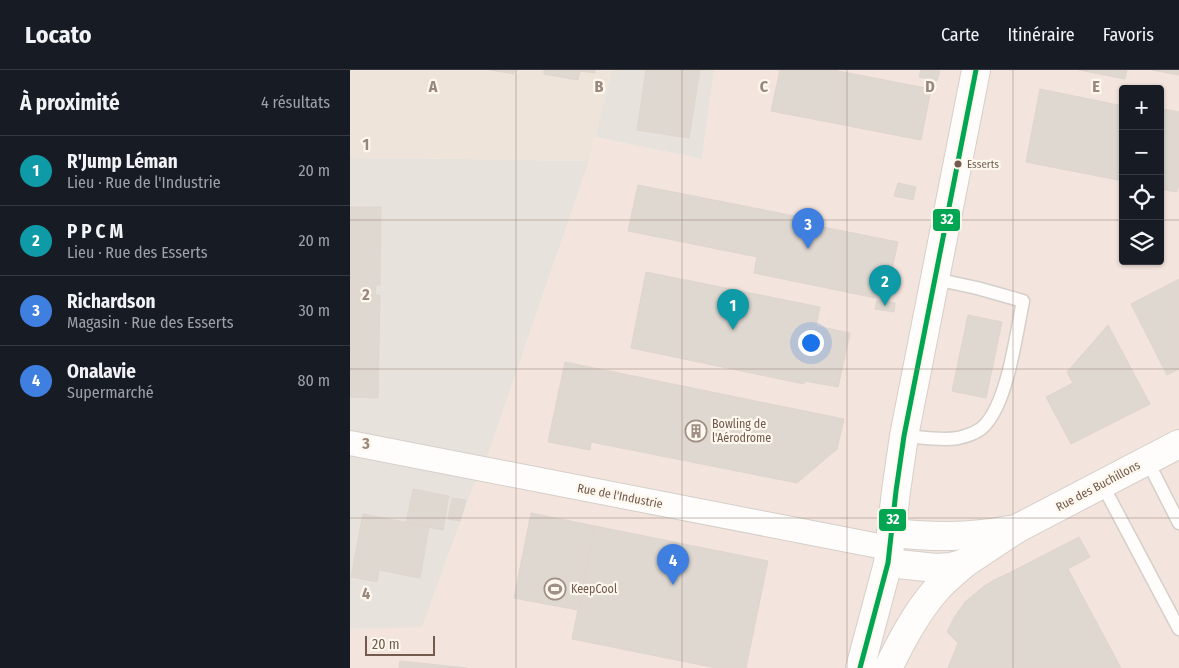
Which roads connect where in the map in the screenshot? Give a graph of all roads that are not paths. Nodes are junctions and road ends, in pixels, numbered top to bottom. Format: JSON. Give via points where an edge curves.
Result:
{"nodes":[{"id":1,"x":976,"y":70,"type":"edge"},
{"id":2,"x":935,"y":279,"type":"junction"},
{"id":3,"x":904,"y":436,"type":"junction"},
{"id":4,"x":350,"y":443,"type":"edge"},
{"id":5,"x":1179,"y":444,"type":"edge"},
{"id":6,"x":1147,"y":460,"type":"junction"},
{"id":7,"x":1102,"y":484,"type":"junction"},
{"id":8,"x":1179,"y":523,"type":"edge"},
{"id":9,"x":1018,"y":528,"type":"junction"},
{"id":10,"x":890,"y":548,"type":"junction"},
{"id":11,"x":965,"y":563,"type":"junction"},
{"id":12,"x":1179,"y":629,"type":"edge"},
{"id":13,"x":860,"y":668,"type":"edge"},
{"id":14,"x":888,"y":668,"type":"edge"}],
"edges":[{"from":1,"to":2,"type":"street"},
{"from":2,"to":3,"type":"street"},
{"from":2,"to":3,"type":"lane","via":[[1023,301],[1010,367],[997,407],[984,426],[957,438]]},
{"from":3,"to":10,"type":"street"},
{"from":4,"to":10,"type":"street","name":"Rue de l'Industrie"},
{"from":5,"to":6,"type":"street","name":"Rue des Buchillons"},
{"from":6,"to":7,"type":"street","name":"Rue des Buchillons"},
{"from":6,"to":8,"type":"lane"},
{"from":7,"to":9,"type":"street","name":"Rue des Buchillons"},
{"from":7,"to":12,"type":"lane"},
{"from":9,"to":10,"type":"street","name":"Rue des Buchillons"},
{"from":9,"to":11,"type":"street","name":"Rue des Buchillons"},
{"from":10,"to":11,"type":"street","name":"Rue des Buchillons","via":[[936,568]]},
{"from":10,"to":13,"type":"street"},
{"from":10,"to":14,"type":"street","via":[[896,606]]},
{"from":11,"to":14,"type":"street","via":[[936,590],[921,610]]}]}
